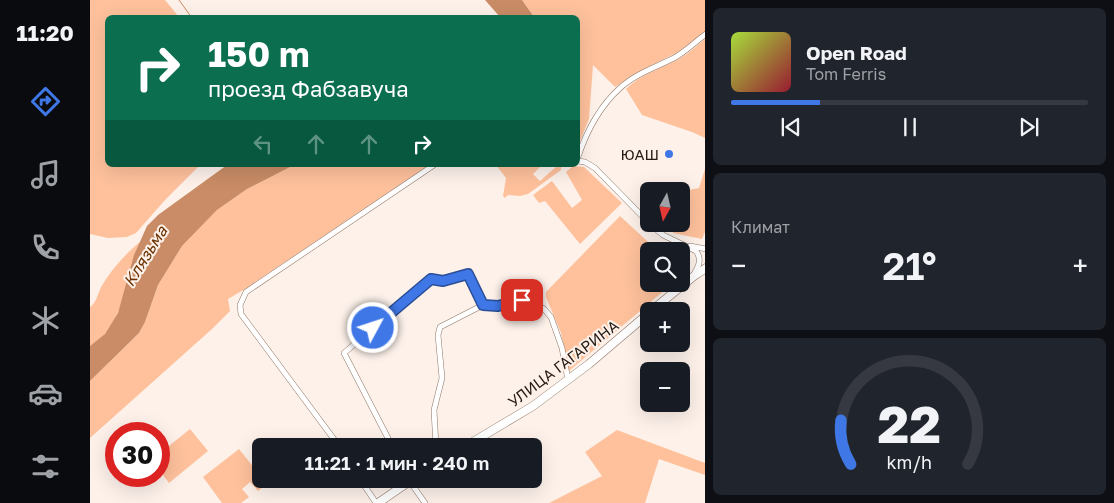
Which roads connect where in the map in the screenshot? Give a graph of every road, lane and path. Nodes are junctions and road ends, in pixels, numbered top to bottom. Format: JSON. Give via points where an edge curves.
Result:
{"nodes":[{"id":1,"x":705,"y":34,"type":"edge"},
{"id":2,"x":580,"y":152,"type":"edge"},
{"id":3,"x":580,"y":160,"type":"edge"},
{"id":4,"x":431,"y":167,"type":"edge"},
{"id":5,"x":640,"y":214,"type":"edge"},
{"id":6,"x":660,"y":232,"type":"edge"},
{"id":7,"x":676,"y":242,"type":"edge"},
{"id":8,"x":690,"y":246,"type":"edge"},
{"id":9,"x":690,"y":248,"type":"edge"},
{"id":10,"x":705,"y":249,"type":"edge"},
{"id":11,"x":705,"y":268,"type":"edge"},
{"id":12,"x":694,"y":276,"type":"junction"},
{"id":13,"x":662,"y":302,"type":"edge"},
{"id":14,"x":483,"y":305,"type":"junction"},
{"id":15,"x":640,"y":320,"type":"edge"},
{"id":16,"x":568,"y":380,"type":"junction"},
{"id":17,"x":333,"y":438,"type":"edge"},
{"id":18,"x":388,"y":438,"type":"edge"},
{"id":19,"x":436,"y":438,"type":"edge"},
{"id":20,"x":479,"y":438,"type":"edge"},
{"id":21,"x":366,"y":488,"type":"edge"},
{"id":22,"x":399,"y":488,"type":"edge"},
{"id":23,"x":415,"y":488,"type":"edge"},
{"id":24,"x":377,"y":503,"type":"edge"},
{"id":25,"x":425,"y":503,"type":"edge"}],
"edges":[{"from":1,"to":2,"type":"street","via":[[675,57],[620,88],[596,117]]},
{"from":3,"to":5,"type":"street","via":[[595,168]]},
{"from":4,"to":17,"type":"street","via":[[246,292],[240,305],[241,314]]},
{"from":6,"to":7,"type":"street"},
{"from":8,"to":10,"type":"street"},
{"from":9,"to":12,"type":"street","via":[[700,256]]},
{"from":11,"to":12,"type":"main road","name":"УЛИЦА ГАГАРИНА"},
{"from":12,"to":13,"type":"main road","name":"УЛИЦА ГАГАРИНА"},
{"from":14,"to":16,"type":"street","via":[[498,306],[527,300],[544,309],[558,334]]},
{"from":14,"to":18,"type":"street","via":[[468,274],[443,281],[431,279],[344,353]]},
{"from":14,"to":19,"type":"street","via":[[440,327],[442,378],[434,410]]},
{"from":15,"to":16,"type":"main road","name":"УЛИЦА ГАГАРИНА"},
{"from":16,"to":20,"type":"main road","name":"УЛИЦА ГАГАРИНА","via":[[533,406]]},
{"from":21,"to":24,"type":"street"},
{"from":22,"to":24,"type":"main road"},
{"from":23,"to":25,"type":"street"}]}
